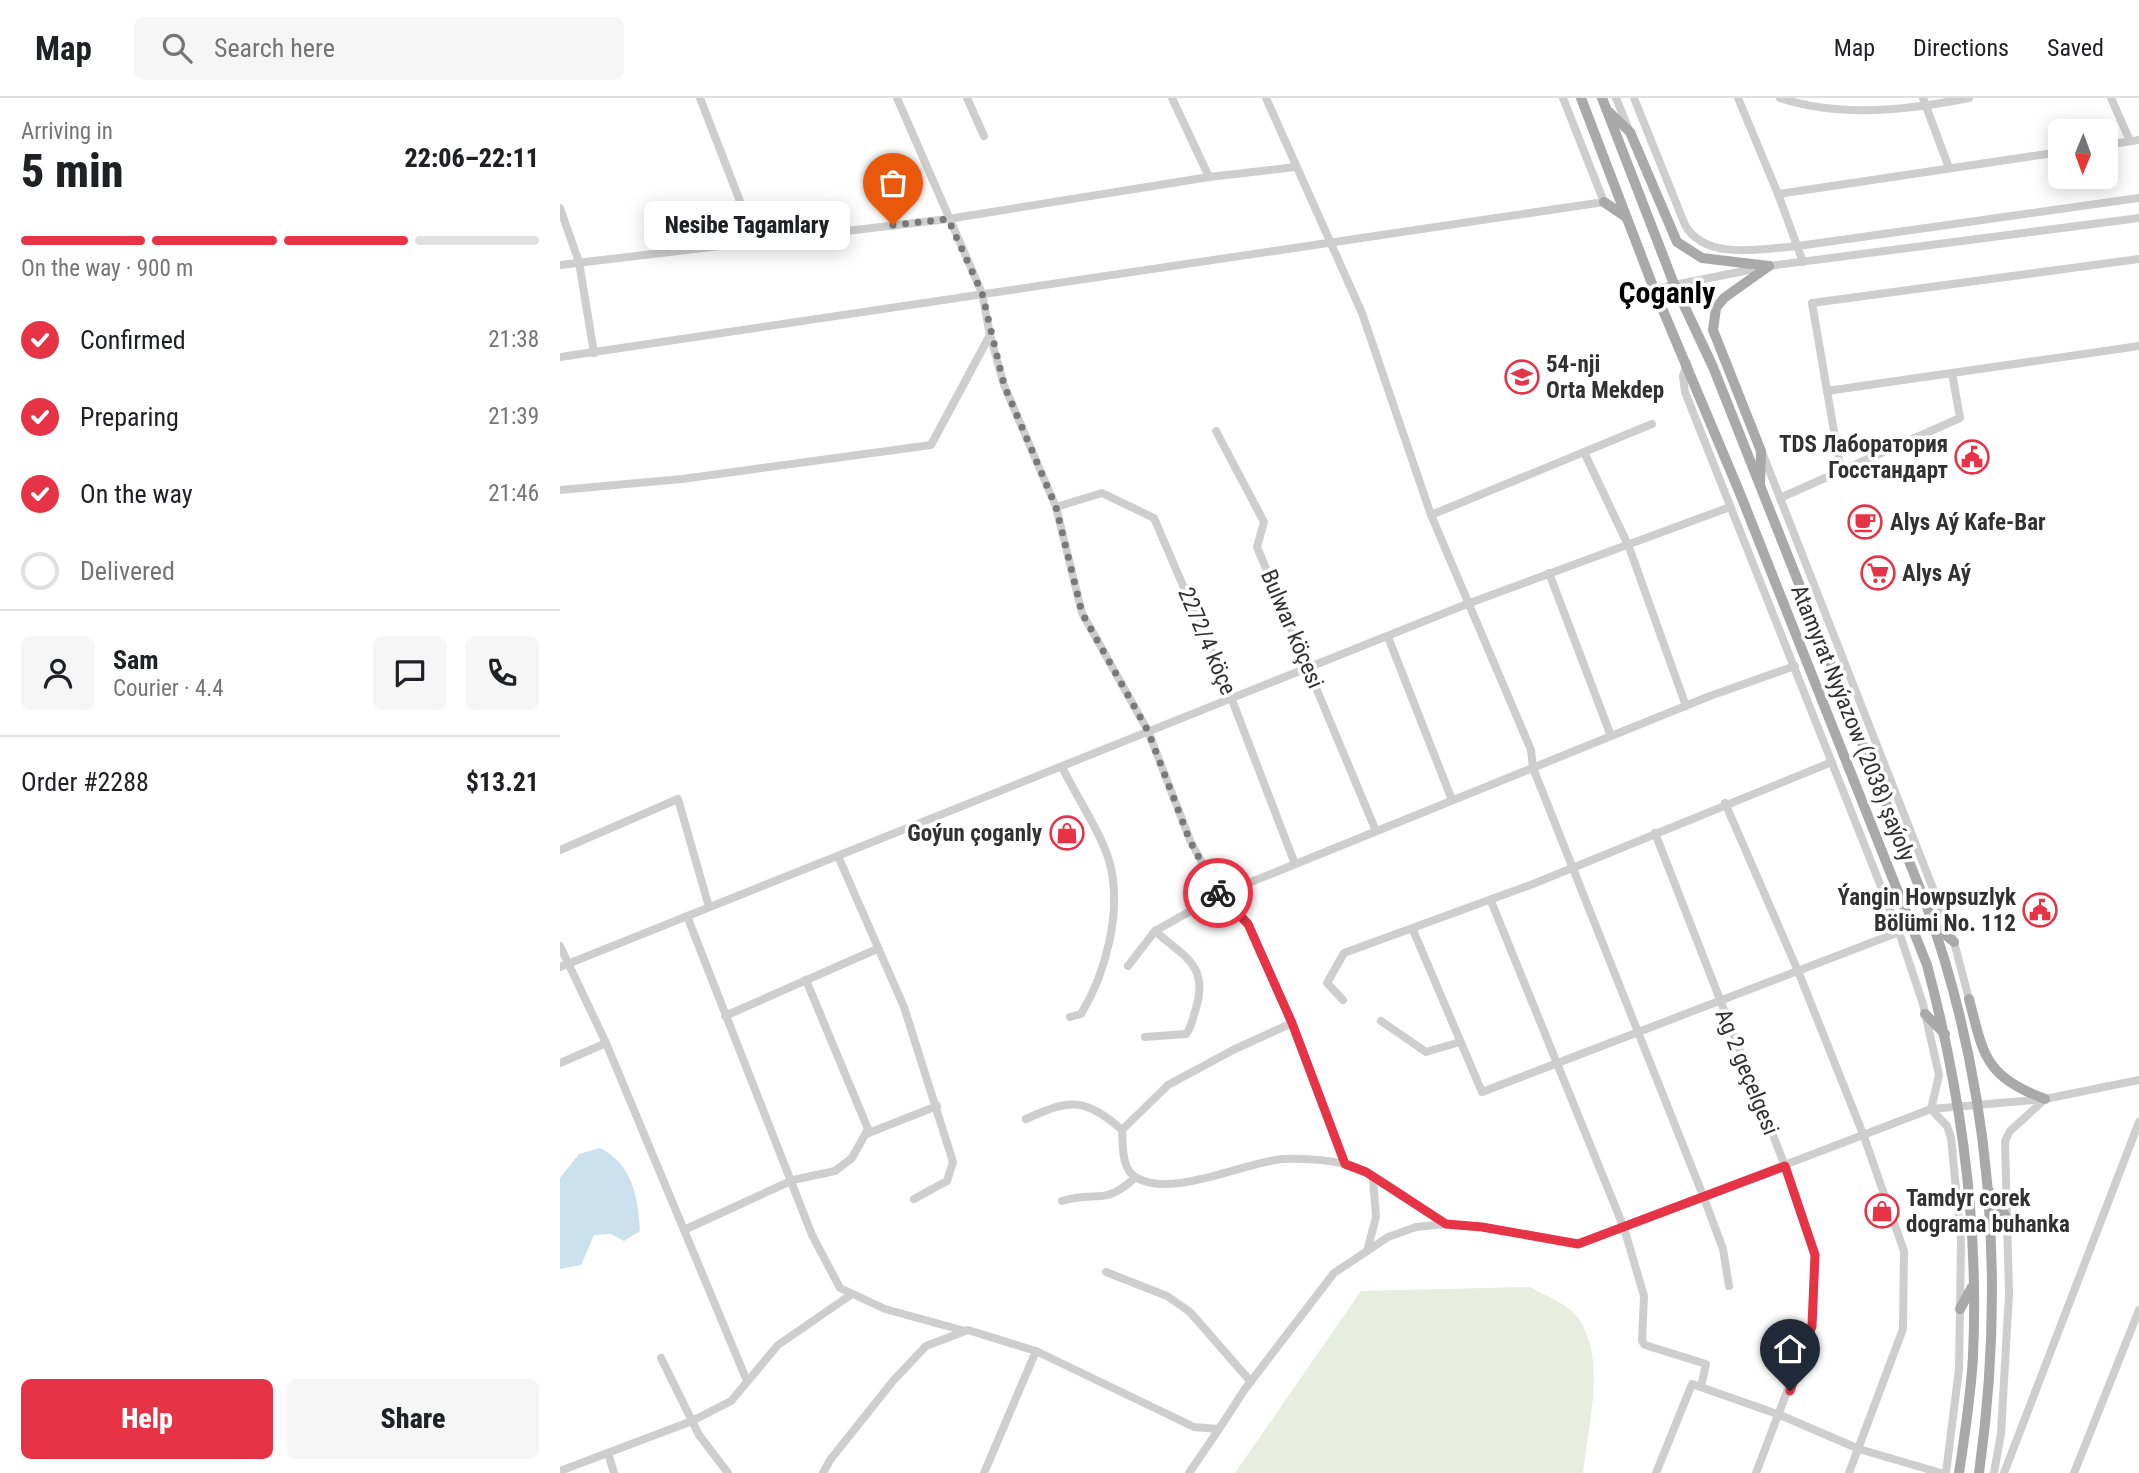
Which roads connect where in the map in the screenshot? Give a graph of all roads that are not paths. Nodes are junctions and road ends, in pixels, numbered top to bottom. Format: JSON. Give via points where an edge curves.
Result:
{"nodes":[{"id":1,"x":700,"y":98,"type":"edge"},
{"id":2,"x":897,"y":98,"type":"edge"},
{"id":3,"x":967,"y":98,"type":"edge"},
{"id":4,"x":1172,"y":98,"type":"edge"},
{"id":5,"x":1266,"y":98,"type":"edge"},
{"id":6,"x":1563,"y":98,"type":"edge"},
{"id":7,"x":1581,"y":98,"type":"edge"},
{"id":8,"x":1602,"y":98,"type":"edge"},
{"id":9,"x":1616,"y":98,"type":"edge"},
{"id":10,"x":1634,"y":98,"type":"edge"},
{"id":11,"x":1738,"y":98,"type":"edge"},
{"id":12,"x":1780,"y":98,"type":"edge"},
{"id":13,"x":1969,"y":98,"type":"edge"},
{"id":14,"x":2111,"y":98,"type":"edge"},
{"id":15,"x":1924,"y":102,"type":"edge"},
{"id":16,"x":1606,"y":109,"type":"junction"},
{"id":17,"x":1630,"y":132,"type":"junction"},
{"id":18,"x":984,"y":136,"type":"dead end"},
{"id":19,"x":2134,"y":141,"type":"edge"},
{"id":20,"x":2048,"y":154,"type":"edge"},
{"id":21,"x":1295,"y":167,"type":"junction"},
{"id":22,"x":1949,"y":168,"type":"junction"},
{"id":23,"x":1209,"y":177,"type":"junction"},
{"id":24,"x":1650,"y":183,"type":"junction"},
{"id":25,"x":1778,"y":194,"type":"junction"},
{"id":26,"x":2139,"y":198,"type":"edge"},
{"id":27,"x":1604,"y":202,"type":"junction"},
{"id":28,"x":560,"y":208,"type":"edge"},
{"id":29,"x":1626,"y":217,"type":"junction"},
{"id":30,"x":2139,"y":218,"type":"edge"},
{"id":31,"x":948,"y":219,"type":"junction"},
{"id":32,"x":1650,"y":222,"type":"junction"},
{"id":33,"x":755,"y":240,"type":"junction"},
{"id":34,"x":1330,"y":242,"type":"junction"},
{"id":35,"x":1798,"y":246,"type":"junction"},
{"id":36,"x":2139,"y":259,"type":"edge"},
{"id":37,"x":579,"y":261,"type":"junction"},
{"id":38,"x":1803,"y":262,"type":"junction"},
{"id":39,"x":560,"y":265,"type":"edge"},
{"id":40,"x":1769,"y":266,"type":"junction"},
{"id":41,"x":1674,"y":284,"type":"junction"},
{"id":42,"x":1654,"y":289,"type":"junction"},
{"id":43,"x":982,"y":293,"type":"junction"},
{"id":44,"x":990,"y":335,"type":"junction"},
{"id":45,"x":2139,"y":346,"type":"edge"},
{"id":46,"x":594,"y":353,"type":"junction"},
{"id":47,"x":560,"y":357,"type":"edge"},
{"id":48,"x":1688,"y":363,"type":"junction"},
{"id":49,"x":1713,"y":367,"type":"junction"},
{"id":50,"x":1952,"y":373,"type":"junction"},
{"id":51,"x":1735,"y":386,"type":"junction"},
{"id":52,"x":1827,"y":391,"type":"junction"},
{"id":53,"x":1652,"y":424,"type":"dead end"},
{"id":54,"x":1216,"y":431,"type":"dead end"},
{"id":55,"x":1761,"y":451,"type":"junction"},
{"id":56,"x":1584,"y":452,"type":"junction"},
{"id":57,"x":1841,"y":472,"type":"junction"},
{"id":58,"x":1759,"y":488,"type":"junction"},
{"id":59,"x":560,"y":490,"type":"edge"},
{"id":60,"x":1780,"y":498,"type":"junction"},
{"id":61,"x":1056,"y":507,"type":"junction"},
{"id":62,"x":1730,"y":507,"type":"junction"},
{"id":63,"x":1431,"y":515,"type":"junction"},
{"id":64,"x":1629,"y":547,"type":"junction"},
{"id":65,"x":1549,"y":573,"type":"junction"},
{"id":66,"x":1467,"y":604,"type":"junction"},
{"id":67,"x":1388,"y":638,"type":"junction"},
{"id":68,"x":1795,"y":666,"type":"junction"},
{"id":69,"x":1309,"y":669,"type":"junction"},
{"id":70,"x":1232,"y":700,"type":"junction"},
{"id":71,"x":1686,"y":706,"type":"junction"},
{"id":72,"x":1148,"y":731,"type":"junction"},
{"id":73,"x":1611,"y":736,"type":"junction"},
{"id":74,"x":1832,"y":762,"type":"junction"},
{"id":75,"x":1062,"y":767,"type":"junction"},
{"id":76,"x":1532,"y":768,"type":"junction"},
{"id":77,"x":1452,"y":800,"type":"junction"},
{"id":78,"x":1725,"y":803,"type":"junction"},
{"id":79,"x":1376,"y":831,"type":"junction"},
{"id":80,"x":1655,"y":833,"type":"junction"},
{"id":81,"x":560,"y":850,"type":"edge"},
{"id":82,"x":838,"y":856,"type":"junction"},
{"id":83,"x":1295,"y":864,"type":"junction"},
{"id":84,"x":1575,"y":867,"type":"junction"},
{"id":85,"x":1219,"y":895,"type":"junction"},
{"id":86,"x":1491,"y":901,"type":"junction"},
{"id":87,"x":709,"y":907,"type":"junction"},
{"id":88,"x":687,"y":916,"type":"junction"},
{"id":89,"x":1934,"y":926,"type":"junction"},
{"id":90,"x":1413,"y":930,"type":"junction"},
{"id":91,"x":1155,"y":931,"type":"junction"},
{"id":92,"x":1899,"y":932,"type":"junction"},
{"id":93,"x":1954,"y":942,"type":"junction"},
{"id":94,"x":560,"y":946,"type":"edge"},
{"id":95,"x":877,"y":949,"type":"junction"},
{"id":96,"x":564,"y":965,"type":"edge"},
{"id":97,"x":1128,"y":966,"type":"dead end"},
{"id":98,"x":1798,"y":971,"type":"junction"},
{"id":99,"x":806,"y":980,"type":"junction"},
{"id":100,"x":1969,"y":999,"type":"junction"},
{"id":101,"x":1343,"y":1000,"type":"dead end"},
{"id":102,"x":1719,"y":1001,"type":"junction"},
{"id":103,"x":1925,"y":1014,"type":"junction"},
{"id":104,"x":725,"y":1016,"type":"junction"},
{"id":105,"x":1070,"y":1017,"type":"dead end"},
{"id":106,"x":1381,"y":1021,"type":"dead end"},
{"id":107,"x":1292,"y":1023,"type":"junction"},
{"id":108,"x":1639,"y":1031,"type":"junction"},
{"id":109,"x":1964,"y":1033,"type":"junction"},
{"id":110,"x":1946,"y":1035,"type":"junction"},
{"id":111,"x":1145,"y":1037,"type":"dead end"},
{"id":112,"x":1461,"y":1042,"type":"junction"},
{"id":113,"x":606,"y":1043,"type":"junction"},
{"id":114,"x":560,"y":1063,"type":"edge"},
{"id":115,"x":1557,"y":1063,"type":"junction"},
{"id":116,"x":2139,"y":1080,"type":"edge"},
{"id":117,"x":2045,"y":1099,"type":"junction"},
{"id":118,"x":1979,"y":1105,"type":"junction"},
{"id":119,"x":937,"y":1106,"type":"junction"},
{"id":120,"x":1958,"y":1107,"type":"junction"},
{"id":121,"x":1931,"y":1110,"type":"junction"},
{"id":122,"x":1026,"y":1119,"type":"dead end"},
{"id":123,"x":2139,"y":1122,"type":"edge"},
{"id":124,"x":1122,"y":1130,"type":"junction"},
{"id":125,"x":866,"y":1134,"type":"junction"},
{"id":126,"x":1863,"y":1134,"type":"junction"},
{"id":127,"x":1345,"y":1164,"type":"junction"},
{"id":128,"x":1785,"y":1166,"type":"junction"},
{"id":129,"x":1136,"y":1178,"type":"junction"},
{"id":130,"x":1373,"y":1178,"type":"junction"},
{"id":131,"x":793,"y":1180,"type":"junction"},
{"id":132,"x":1989,"y":1190,"type":"junction"},
{"id":133,"x":1704,"y":1198,"type":"junction"},
{"id":134,"x":914,"y":1199,"type":"dead end"},
{"id":135,"x":1062,"y":1201,"type":"dead end"},
{"id":136,"x":2006,"y":1217,"type":"junction"},
{"id":137,"x":1446,"y":1224,"type":"junction"},
{"id":138,"x":1624,"y":1228,"type":"junction"},
{"id":139,"x":684,"y":1230,"type":"junction"},
{"id":140,"x":1367,"y":1251,"type":"junction"},
{"id":141,"x":1106,"y":1272,"type":"dead end"},
{"id":142,"x":1974,"y":1283,"type":"junction"},
{"id":143,"x":1729,"y":1286,"type":"dead end"},
{"id":144,"x":852,"y":1293,"type":"junction"},
{"id":145,"x":1960,"y":1309,"type":"junction"},
{"id":146,"x":2139,"y":1310,"type":"edge"},
{"id":147,"x":965,"y":1331,"type":"junction"},
{"id":148,"x":1036,"y":1351,"type":"junction"},
{"id":149,"x":661,"y":1358,"type":"dead end"},
{"id":150,"x":747,"y":1381,"type":"junction"},
{"id":151,"x":1251,"y":1382,"type":"junction"},
{"id":152,"x":1696,"y":1385,"type":"junction"},
{"id":153,"x":1780,"y":1415,"type":"junction"},
{"id":154,"x":692,"y":1420,"type":"junction"},
{"id":155,"x":1219,"y":1429,"type":"junction"},
{"id":156,"x":1859,"y":1449,"type":"junction"},
{"id":157,"x":608,"y":1452,"type":"junction"},
{"id":158,"x":560,"y":1471,"type":"edge"},
{"id":159,"x":614,"y":1473,"type":"edge"},
{"id":160,"x":728,"y":1473,"type":"edge"},
{"id":161,"x":823,"y":1473,"type":"edge"},
{"id":162,"x":984,"y":1473,"type":"edge"},
{"id":163,"x":1189,"y":1473,"type":"edge"},
{"id":164,"x":1656,"y":1473,"type":"edge"},
{"id":165,"x":1756,"y":1473,"type":"edge"},
{"id":166,"x":1849,"y":1473,"type":"edge"},
{"id":167,"x":1941,"y":1473,"type":"edge"},
{"id":168,"x":1946,"y":1473,"type":"edge"},
{"id":169,"x":1959,"y":1473,"type":"edge"},
{"id":170,"x":1979,"y":1473,"type":"edge"},
{"id":171,"x":1994,"y":1473,"type":"edge"},
{"id":172,"x":2004,"y":1473,"type":"edge"},
{"id":173,"x":2074,"y":1473,"type":"edge"}],
"edges":[{"from":1,"to":33,"type":"street"},
{"from":2,"to":31,"type":"street"},
{"from":3,"to":18,"type":"street"},
{"from":4,"to":23,"type":"street"},
{"from":5,"to":21,"type":"street"},
{"from":6,"to":27,"type":"street"},
{"from":7,"to":29,"type":"main road","name":"Atamyrat Nyýazow (2038) şaýoly"},
{"from":8,"to":16,"type":"main road","name":"Atamyrat Nyýazow (2038) şaýoly"},
{"from":9,"to":17,"type":"street"},
{"from":10,"to":35,"type":"street","via":[[1692,237],[1722,248]]},
{"from":11,"to":25,"type":"street"},
{"from":12,"to":15,"type":"street","via":[[1836,110]]},
{"from":13,"to":15,"type":"street"},
{"from":14,"to":19,"type":"street"},
{"from":15,"to":22,"type":"street"},
{"from":16,"to":17,"type":"main road"},
{"from":16,"to":32,"type":"main road","name":"Atamyrat Nyýazow (2038) şaýoly"},
{"from":17,"to":24,"type":"main road"},
{"from":20,"to":22,"type":"street"},
{"from":21,"to":23,"type":"street"},
{"from":21,"to":34,"type":"street"},
{"from":22,"to":25,"type":"street"},
{"from":23,"to":31,"type":"street"},
{"from":24,"to":32,"type":"main road"},
{"from":24,"to":40,"type":"main road","via":[[1677,242],[1690,253],[1716,261]]},
{"from":25,"to":35,"type":"street"},
{"from":26,"to":35,"type":"street"},
{"from":27,"to":29,"type":"main road"},
{"from":27,"to":34,"type":"street"},
{"from":28,"to":37,"type":"street"},
{"from":29,"to":42,"type":"main road","name":"Atamyrat Nyýazow (2038) şaýoly"},
{"from":30,"to":38,"type":"street"},
{"from":31,"to":33,"type":"street"},
{"from":31,"to":43,"type":"street"},
{"from":32,"to":41,"type":"main road","name":"Atamyrat Nyýazow (2038) şaýoly"},
{"from":33,"to":37,"type":"street"},
{"from":34,"to":43,"type":"street"},
{"from":34,"to":63,"type":"street","via":[[1362,313]]},
{"from":35,"to":38,"type":"street"},
{"from":36,"to":52,"type":"street","via":[[1812,303]]},
{"from":37,"to":39,"type":"street"},
{"from":37,"to":46,"type":"street"},
{"from":38,"to":40,"type":"street"},
{"from":40,"to":41,"type":"street"},
{"from":40,"to":51,"type":"main road","via":[[1716,308],[1713,330]]},
{"from":41,"to":42,"type":"street"},
{"from":41,"to":49,"type":"main road","name":"Atamyrat Nyýazow (2038) şaýoly"},
{"from":42,"to":48,"type":"main road","name":"Atamyrat Nyýazow (2038) şaýoly"},
{"from":43,"to":44,"type":"street"},
{"from":43,"to":46,"type":"street"},
{"from":44,"to":59,"type":"street","via":[[931,445],[682,479]]},
{"from":44,"to":61,"type":"street","via":[[1004,385]]},
{"from":45,"to":50,"type":"street"},
{"from":46,"to":47,"type":"street"},
{"from":48,"to":62,"type":"street","via":[[1683,376],[1685,392]]},
{"from":48,"to":110,"type":"main road","name":"Atamyrat Nyýazow (2038) şaýoly","via":[[1912,920]]},
{"from":49,"to":51,"type":"main road"},
{"from":49,"to":58,"type":"main road","name":"Atamyrat Nyýazow (2038) şaýoly"},
{"from":50,"to":52,"type":"street"},
{"from":50,"to":57,"type":"street","via":[[1960,418]]},
{"from":51,"to":55,"type":"main road"},
{"from":52,"to":57,"type":"street"},
{"from":53,"to":56,"type":"street"},
{"from":54,"to":69,"type":"street","name":"Bulwar köçesi","via":[[1264,522],[1257,547]]},
{"from":55,"to":58,"type":"main road"},
{"from":55,"to":60,"type":"street"},
{"from":56,"to":63,"type":"street"},
{"from":56,"to":64,"type":"street"},
{"from":57,"to":60,"type":"street"},
{"from":58,"to":89,"type":"main road","name":"Atamyrat Nyýazow (2038) şaýoly"},
{"from":60,"to":93,"type":"street"},
{"from":61,"to":70,"type":"street","name":"2272/4 köçe","via":[[1102,493],[1154,518]]},
{"from":61,"to":72,"type":"street","via":[[1082,613]]},
{"from":62,"to":64,"type":"street"},
{"from":62,"to":68,"type":"street"},
{"from":63,"to":66,"type":"street"},
{"from":64,"to":65,"type":"street"},
{"from":64,"to":71,"type":"street"},
{"from":65,"to":66,"type":"street"},
{"from":65,"to":73,"type":"street"},
{"from":66,"to":67,"type":"street"},
{"from":66,"to":76,"type":"street","via":[[1531,750]]},
{"from":67,"to":69,"type":"street"},
{"from":67,"to":77,"type":"street"},
{"from":68,"to":71,"type":"street"},
{"from":68,"to":74,"type":"street"},
{"from":69,"to":70,"type":"street"},
{"from":69,"to":79,"type":"street","name":"Bulwar köçesi"},
{"from":70,"to":72,"type":"street"},
{"from":70,"to":83,"type":"street","name":"2272/4 köçe"},
{"from":71,"to":73,"type":"street"},
{"from":72,"to":75,"type":"street"},
{"from":72,"to":85,"type":"street","via":[[1190,841]]},
{"from":73,"to":76,"type":"street"},
{"from":74,"to":78,"type":"street"},
{"from":74,"to":92,"type":"street"},
{"from":75,"to":82,"type":"street"},
{"from":75,"to":105,"type":"street","via":[[1110,862],[1114,894],[1103,964],[1093,993],[1081,1014]]},
{"from":76,"to":77,"type":"street"},
{"from":76,"to":84,"type":"street"},
{"from":77,"to":79,"type":"street"},
{"from":78,"to":80,"type":"street"},
{"from":78,"to":98,"type":"street"},
{"from":79,"to":83,"type":"street"},
{"from":80,"to":84,"type":"street"},
{"from":80,"to":102,"type":"street","name":"Ag 2 geçelgesi"},
{"from":81,"to":87,"type":"street","via":[[678,799]]},
{"from":82,"to":87,"type":"street"},
{"from":82,"to":95,"type":"street"},
{"from":83,"to":85,"type":"street"},
{"from":84,"to":86,"type":"street"},
{"from":84,"to":108,"type":"street"},
{"from":85,"to":91,"type":"street"},
{"from":85,"to":107,"type":"street","via":[[1248,924]]},
{"from":86,"to":90,"type":"street"},
{"from":86,"to":115,"type":"street"},
{"from":87,"to":88,"type":"street"},
{"from":88,"to":96,"type":"street"},
{"from":88,"to":104,"type":"street"},
{"from":89,"to":93,"type":"main road"},
{"from":89,"to":109,"type":"main road","name":"Atamyrat Nyýazow (2038) şaýoly"},
{"from":90,"to":101,"type":"street","via":[[1343,953],[1327,983]]},
{"from":90,"to":112,"type":"street"},
{"from":91,"to":97,"type":"street"},
{"from":91,"to":111,"type":"street","via":[[1190,962],[1202,988],[1186,1034]]},
{"from":92,"to":98,"type":"street"},
{"from":92,"to":103,"type":"street"},
{"from":93,"to":100,"type":"street"},
{"from":94,"to":96,"type":"street"},
{"from":95,"to":99,"type":"street"},
{"from":95,"to":119,"type":"street","via":[[904,1007]]},
{"from":96,"to":113,"type":"street"},
{"from":98,"to":102,"type":"street"},
{"from":98,"to":126,"type":"street"},
{"from":99,"to":104,"type":"street"},
{"from":99,"to":125,"type":"street","via":[[868,1129]]},
{"from":100,"to":109,"type":"main road"},
{"from":100,"to":117,"type":"main road","via":[[1981,1046],[1994,1069],[2014,1085]]},
{"from":102,"to":108,"type":"street"},
{"from":102,"to":128,"type":"street","name":"Ag 2 geçelgesi"},
{"from":103,"to":110,"type":"main road"},
{"from":103,"to":121,"type":"street","via":[[1939,1074]]},
{"from":104,"to":131,"type":"street"},
{"from":106,"to":112,"type":"street","via":[[1426,1052]]},
{"from":107,"to":124,"type":"street","via":[[1168,1085]]},
{"from":107,"to":127,"type":"street"},
{"from":108,"to":115,"type":"street"},
{"from":108,"to":133,"type":"street"},
{"from":109,"to":118,"type":"main road","name":"Atamyrat Nyýazow (2038) şaýoly"},
{"from":110,"to":120,"type":"main road","name":"Atamyrat Nyýazow (2038) şaýoly"},
{"from":112,"to":115,"type":"street","via":[[1482,1092]]},
{"from":113,"to":114,"type":"street"},
{"from":113,"to":139,"type":"street"},
{"from":115,"to":138,"type":"street"},
{"from":116,"to":117,"type":"street"},
{"from":117,"to":118,"type":"street"},
{"from":117,"to":136,"type":"street","via":[[2005,1141]]},
{"from":118,"to":120,"type":"street"},
{"from":118,"to":132,"type":"main road","name":"Atamyrat Nyýazow (2038) şaýoly"},
{"from":119,"to":125,"type":"street"},
{"from":119,"to":134,"type":"street","via":[[952,1171],[947,1181]]},
{"from":120,"to":121,"type":"street"},
{"from":120,"to":142,"type":"main road","name":"Atamyrat Nyýazow (2038) şaýoly","via":[[1970,1199]]},
{"from":121,"to":126,"type":"street"},
{"from":121,"to":145,"type":"street","via":[[1947,1126],[1951,1138],[1961,1240]]},
{"from":122,"to":124,"type":"street","via":[[1058,1104],[1073,1103],[1094,1107]]},
{"from":123,"to":172,"type":"street"},
{"from":124,"to":129,"type":"street","via":[[1123,1156]]},
{"from":125,"to":131,"type":"street","via":[[852,1158],[835,1171]]},
{"from":126,"to":128,"type":"street"},
{"from":126,"to":156,"type":"street","via":[[1904,1251],[1903,1329]]},
{"from":127,"to":129,"type":"street","via":[[1283,1159],[1160,1185]]},
{"from":127,"to":130,"type":"street"},
{"from":128,"to":133,"type":"street"},
{"from":128,"to":153,"type":"street","name":"Ag 2 geçelgesi","via":[[1815,1255],[1812,1326]]},
{"from":129,"to":135,"type":"street","via":[[1116,1195]]},
{"from":130,"to":137,"type":"street"},
{"from":130,"to":140,"type":"street","via":[[1376,1217]]},
{"from":131,"to":139,"type":"street"},
{"from":131,"to":144,"type":"street","via":[[812,1234],[834,1277],[840,1288]]},
{"from":132,"to":136,"type":"main road"},
{"from":132,"to":170,"type":"main road","name":"Atamyrat Nyýazow (2038) şaýoly","via":[[1991,1362]]},
{"from":133,"to":138,"type":"street"},
{"from":133,"to":143,"type":"street","via":[[1723,1249]]},
{"from":136,"to":171,"type":"street","via":[[2009,1294],[2001,1433]]},
{"from":137,"to":138,"type":"street","via":[[1578,1244]]},
{"from":137,"to":140,"type":"street","via":[[1416,1227]]},
{"from":138,"to":152,"type":"street","via":[[1644,1296],[1642,1341],[1706,1364]]},
{"from":139,"to":150,"type":"street"},
{"from":140,"to":151,"type":"street","via":[[1334,1273]]},
{"from":141,"to":151,"type":"street","via":[[1167,1296],[1191,1312]]},
{"from":142,"to":145,"type":"main road"},
{"from":142,"to":169,"type":"main road","name":"Atamyrat Nyýazow (2038) şaýoly","via":[[1972,1368]]},
{"from":144,"to":147,"type":"street","via":[[885,1309]]},
{"from":144,"to":150,"type":"street","via":[[778,1345]]},
{"from":145,"to":168,"type":"street","via":[[1959,1369]]},
{"from":146,"to":173,"type":"street"},
{"from":147,"to":148,"type":"street"},
{"from":147,"to":161,"type":"street","via":[[926,1346],[893,1381]]},
{"from":148,"to":155,"type":"street","via":[[1194,1427]]},
{"from":148,"to":162,"type":"street"},
{"from":149,"to":154,"type":"street"},
{"from":150,"to":154,"type":"street","via":[[731,1401]]},
{"from":151,"to":155,"type":"street"},
{"from":152,"to":153,"type":"street"},
{"from":152,"to":164,"type":"street"},
{"from":153,"to":156,"type":"street"},
{"from":153,"to":165,"type":"street","name":"Ag 2 geçelgesi"},
{"from":154,"to":157,"type":"street"},
{"from":154,"to":160,"type":"street"},
{"from":155,"to":163,"type":"street"},
{"from":156,"to":166,"type":"street"},
{"from":156,"to":167,"type":"street"},
{"from":157,"to":158,"type":"street"},
{"from":157,"to":159,"type":"street"}]}
